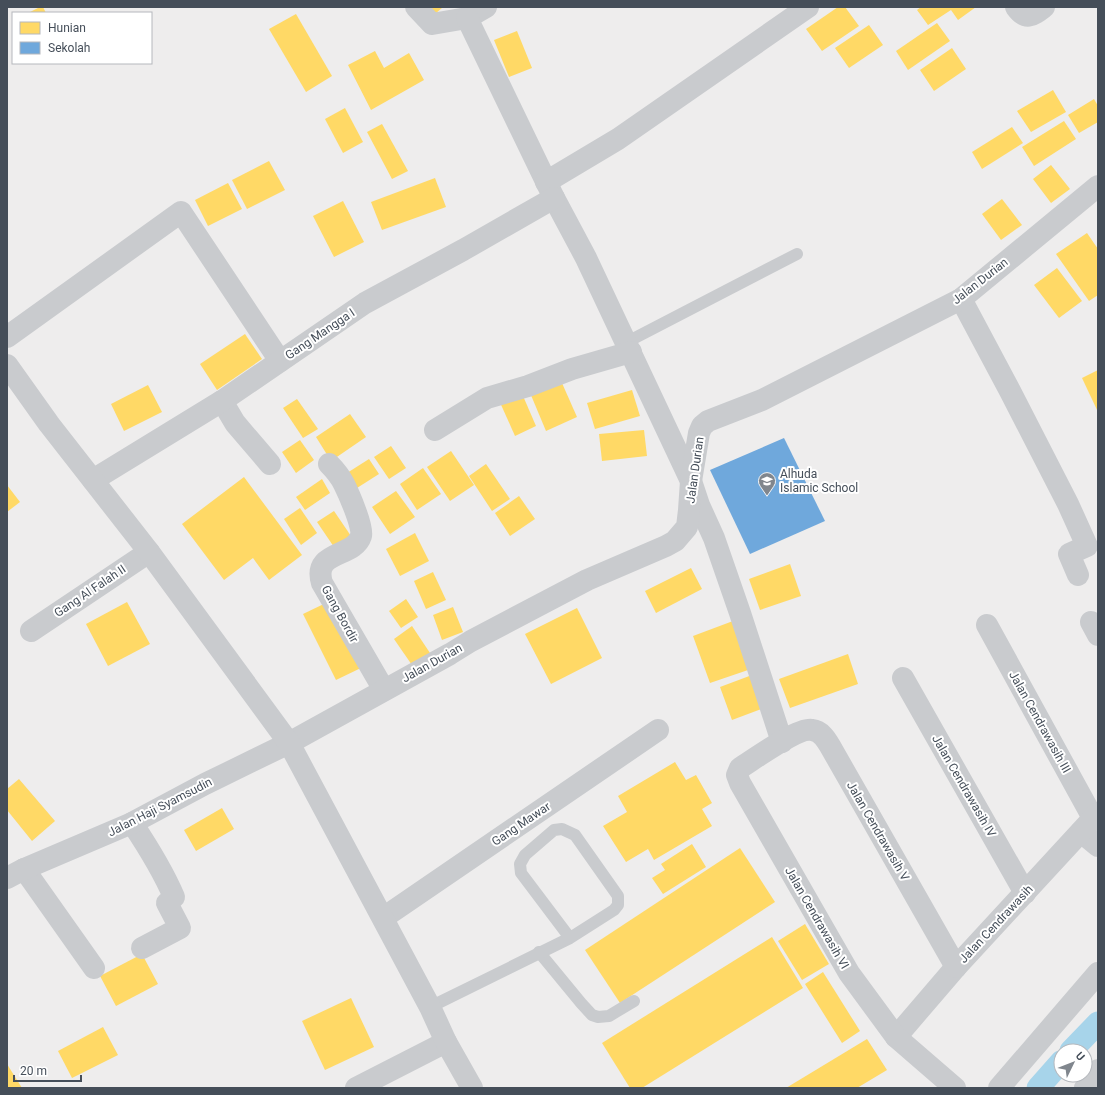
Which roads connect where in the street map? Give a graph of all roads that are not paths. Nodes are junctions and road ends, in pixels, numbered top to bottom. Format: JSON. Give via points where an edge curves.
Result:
{"nodes":[{"id":1,"x":416,"y":7,"type":"edge"},
{"id":2,"x":486,"y":7,"type":"edge"},
{"id":3,"x":808,"y":7,"type":"edge"},
{"id":4,"x":1016,"y":7,"type":"edge"},
{"id":5,"x":1044,"y":7,"type":"edge"},
{"id":6,"x":457,"y":20,"type":"junction"},
{"id":7,"x":1098,"y":186,"type":"edge"},
{"id":8,"x":550,"y":190,"type":"junction"},
{"id":9,"x":796,"y":254,"type":"dead end"},
{"id":10,"x":962,"y":299,"type":"junction"},
{"id":11,"x":7,"y":337,"type":"edge"},
{"id":12,"x":629,"y":347,"type":"junction"},
{"id":13,"x":280,"y":361,"type":"junction"},
{"id":14,"x":7,"y":366,"type":"edge"},
{"id":15,"x":222,"y":401,"type":"junction"},
{"id":16,"x":436,"y":430,"type":"dead end"},
{"id":17,"x":270,"y":464,"type":"dead end"},
{"id":18,"x":329,"y":464,"type":"dead end"},
{"id":19,"x":93,"y":480,"type":"junction"},
{"id":20,"x":690,"y":481,"type":"junction"},
{"id":21,"x":149,"y":552,"type":"junction"},
{"id":22,"x":1078,"y":575,"type":"dead end"},
{"id":23,"x":987,"y":625,"type":"dead end"},
{"id":24,"x":31,"y":631,"type":"dead end"},
{"id":25,"x":903,"y":678,"type":"dead end"},
{"id":26,"x":384,"y":690,"type":"junction"},
{"id":27,"x":658,"y":730,"type":"dead end"},
{"id":28,"x":782,"y":742,"type":"junction"},
{"id":29,"x":289,"y":743,"type":"junction"},
{"id":30,"x":1090,"y":821,"type":"edge"},
{"id":31,"x":132,"y":823,"type":"junction"},
{"id":32,"x":1098,"y":846,"type":"edge"},
{"id":33,"x":15,"y":874,"type":"edge"},
{"id":34,"x":1025,"y":893,"type":"junction"},
{"id":35,"x":383,"y":918,"type":"junction"},
{"id":36,"x":570,"y":938,"type":"junction"},
{"id":37,"x":142,"y":948,"type":"dead end"},
{"id":38,"x":539,"y":952,"type":"junction"},
{"id":39,"x":956,"y":967,"type":"junction"},
{"id":40,"x":94,"y":968,"type":"dead end"},
{"id":41,"x":1098,"y":973,"type":"edge"},
{"id":42,"x":634,"y":1001,"type":"dead end"},
{"id":43,"x":430,"y":1008,"type":"junction"},
{"id":44,"x":896,"y":1037,"type":"junction"},
{"id":45,"x":446,"y":1042,"type":"junction"},
{"id":46,"x":1098,"y":1070,"type":"edge"},
{"id":47,"x":356,"y":1088,"type":"edge"},
{"id":48,"x":472,"y":1088,"type":"edge"},
{"id":49,"x":955,"y":1088,"type":"edge"},
{"id":50,"x":999,"y":1088,"type":"edge"},
{"id":51,"x":1085,"y":1088,"type":"edge"}],
"edges":[{"from":1,"to":6,"type":"street","via":[[432,24]]},
{"from":2,"to":6,"type":"street"},
{"from":3,"to":8,"type":"street","name":"Gang Mangga I","via":[[618,139]]},
{"from":4,"to":5,"type":"street","via":[[1021,14],[1028,16],[1036,14]]},
{"from":6,"to":8,"type":"street"},
{"from":7,"to":10,"type":"street","name":"Jalan Durian"},
{"from":8,"to":12,"type":"street"},
{"from":8,"to":13,"type":"street","name":"Gang Mangga I","via":[[463,250],[365,303]]},
{"from":9,"to":12,"type":"lane"},
{"from":10,"to":20,"type":"street","name":"Jalan Durian","via":[[762,400],[708,421],[699,433]]},
{"from":10,"to":22,"type":"street","via":[[1068,504],[1087,546],[1069,554]]},
{"from":11,"to":13,"type":"street","via":[[180,212]]},
{"from":12,"to":16,"type":"street","via":[[528,386],[487,398]]},
{"from":12,"to":20,"type":"street"},
{"from":13,"to":15,"type":"street","name":"Gang Mangga I"},
{"from":14,"to":19,"type":"street"},
{"from":15,"to":17,"type":"street","via":[[235,423]]},
{"from":15,"to":19,"type":"street","name":"Gang Mangga I"},
{"from":18,"to":26,"type":"street","name":"Gang Bordir","via":[[343,483],[362,527],[362,536],[356,544],[324,563],[320,575],[322,583]]},
{"from":19,"to":21,"type":"street"},
{"from":20,"to":26,"type":"street","name":"Jalan Durian","via":[[687,527],[675,540],[587,580]]},
{"from":20,"to":28,"type":"street","via":[[730,583]]},
{"from":21,"to":24,"type":"street","name":"Gang Al Falah II"},
{"from":21,"to":29,"type":"street"},
{"from":23,"to":30,"type":"street","name":"Jalan Cendrawasih III"},
{"from":25,"to":34,"type":"street","name":"Jalan Cendrawasih IV"},
{"from":26,"to":29,"type":"street","name":"Jalan Durian"},
{"from":27,"to":35,"type":"street","name":"Gang Mawar"},
{"from":28,"to":39,"type":"street","name":"Jalan Cendrawasih V","via":[[810,729],[820,733],[825,739]]},
{"from":28,"to":44,"type":"street","name":"Jalan Cendrawasih VI","via":[[740,768],[737,778],[849,973]]},
{"from":29,"to":31,"type":"street","name":"Jalan Haji Syamsudin"},
{"from":29,"to":35,"type":"street"},
{"from":30,"to":32,"type":"street"},
{"from":30,"to":34,"type":"street","name":"Jalan Cendrawasih"},
{"from":31,"to":33,"type":"street","name":"Jalan Haji Syamsudin"},
{"from":31,"to":37,"type":"street","via":[[153,855],[174,897],[167,903],[180,928]]},
{"from":33,"to":40,"type":"street"},
{"from":34,"to":39,"type":"street","name":"Jalan Cendrawasih"},
{"from":35,"to":43,"type":"street"},
{"from":36,"to":36,"type":"lane","via":[[614,910],[619,901],[575,835],[562,829],[554,830],[525,855],[520,864],[521,873]]},
{"from":36,"to":38,"type":"lane"},
{"from":38,"to":42,"type":"lane","via":[[592,1014],[598,1017],[609,1016]]},
{"from":38,"to":43,"type":"lane"},
{"from":39,"to":44,"type":"street","name":"Jalan Cendrawasih"},
{"from":41,"to":50,"type":"street"},
{"from":43,"to":45,"type":"street"},
{"from":44,"to":49,"type":"street","name":"Jalan Cendrawasih VI"},
{"from":45,"to":47,"type":"street"},
{"from":45,"to":48,"type":"street"},
{"from":46,"to":51,"type":"street"}]}
